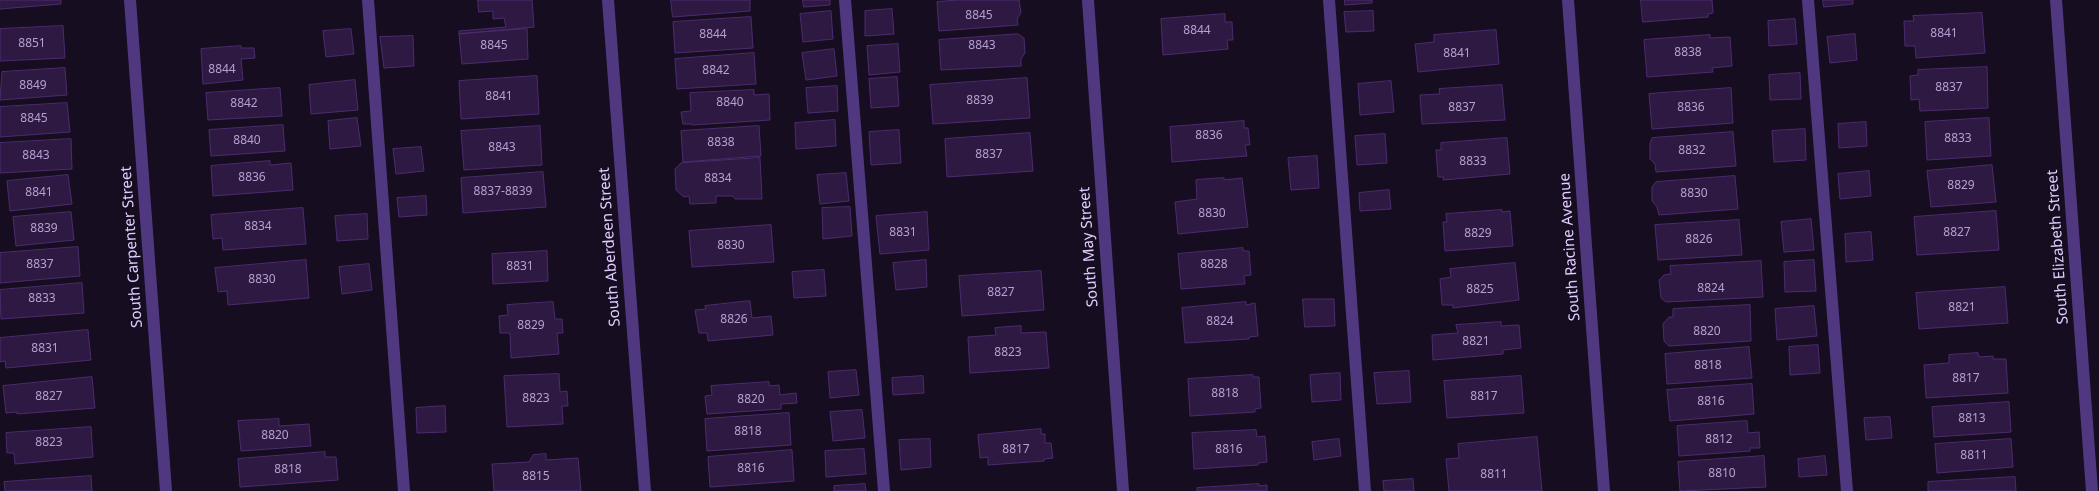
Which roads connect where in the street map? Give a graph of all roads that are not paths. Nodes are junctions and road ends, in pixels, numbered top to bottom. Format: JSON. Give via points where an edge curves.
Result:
{"nodes":[{"id":1,"x":130,"y":0,"type":"edge"},
{"id":2,"x":368,"y":0,"type":"edge"},
{"id":3,"x":608,"y":0,"type":"edge"},
{"id":4,"x":845,"y":0,"type":"edge"},
{"id":5,"x":1088,"y":0,"type":"edge"},
{"id":6,"x":1329,"y":0,"type":"edge"},
{"id":7,"x":1568,"y":0,"type":"edge"},
{"id":8,"x":1808,"y":0,"type":"edge"},
{"id":9,"x":2056,"y":0,"type":"edge"},
{"id":10,"x":166,"y":491,"type":"edge"},
{"id":11,"x":404,"y":491,"type":"edge"},
{"id":12,"x":644,"y":491,"type":"edge"},
{"id":13,"x":884,"y":491,"type":"edge"},
{"id":14,"x":1123,"y":491,"type":"edge"},
{"id":15,"x":1365,"y":491,"type":"edge"},
{"id":16,"x":1604,"y":491,"type":"edge"},
{"id":17,"x":1847,"y":491,"type":"edge"},
{"id":18,"x":2092,"y":491,"type":"edge"}],
"edges":[{"from":1,"to":10,"type":"street","name":"South Carpenter Street"},
{"from":2,"to":11,"type":"street"},
{"from":3,"to":12,"type":"street","name":"South Aberdeen Street"},
{"from":4,"to":13,"type":"street"},
{"from":5,"to":14,"type":"street","name":"South May Street"},
{"from":6,"to":15,"type":"street"},
{"from":7,"to":16,"type":"street","name":"South Racine Avenue"},
{"from":8,"to":17,"type":"street"},
{"from":9,"to":18,"type":"street","name":"South Elizabeth Street"}]}
